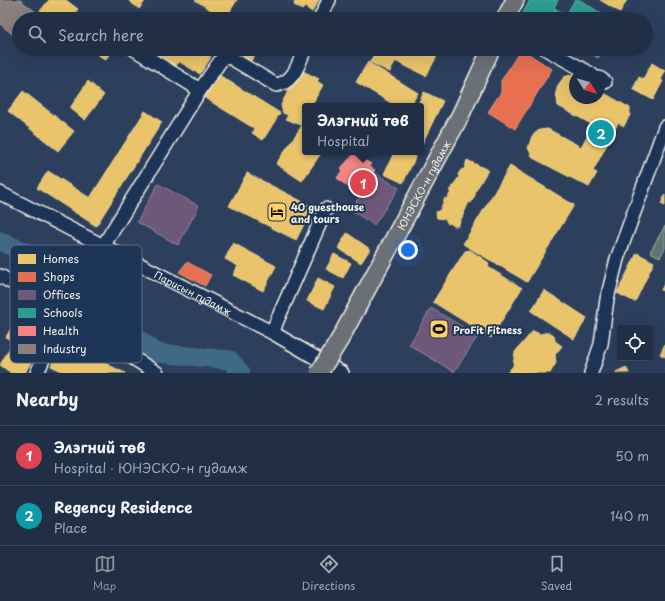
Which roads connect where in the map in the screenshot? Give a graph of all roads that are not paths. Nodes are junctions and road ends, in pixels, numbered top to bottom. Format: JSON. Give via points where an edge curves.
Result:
{"nodes":[{"id":1,"x":329,"y":0,"type":"edge"},
{"id":2,"x":515,"y":0,"type":"edge"},
{"id":3,"x":323,"y":12,"type":"edge"},
{"id":4,"x":509,"y":12,"type":"edge"},
{"id":5,"x":145,"y":56,"type":"edge"},
{"id":6,"x":302,"y":56,"type":"edge"},
{"id":7,"x":488,"y":56,"type":"edge"},
{"id":8,"x":559,"y":56,"type":"edge"},
{"id":9,"x":580,"y":68,"type":"edge"},
{"id":10,"x":200,"y":90,"type":"junction"},
{"id":11,"x":665,"y":127,"type":"edge"},
{"id":12,"x":0,"y":193,"type":"edge"},
{"id":13,"x":326,"y":209,"type":"dead end"},
{"id":14,"x":100,"y":245,"type":"edge"},
{"id":15,"x":103,"y":245,"type":"edge"},
{"id":16,"x":142,"y":266,"type":"edge"},
{"id":17,"x":0,"y":276,"type":"edge"},
{"id":18,"x":10,"y":281,"type":"edge"},
{"id":19,"x":273,"y":333,"type":"junction"},
{"id":20,"x":41,"y":363,"type":"edge"},
{"id":21,"x":141,"y":363,"type":"edge"},
{"id":22,"x":37,"y":373,"type":"edge"},
{"id":23,"x":157,"y":373,"type":"edge"},
{"id":24,"x":319,"y":373,"type":"edge"},
{"id":25,"x":342,"y":373,"type":"edge"},
{"id":26,"x":591,"y":373,"type":"edge"}],
"edges":[{"from":1,"to":3,"type":"street"},
{"from":2,"to":4,"type":"main road"},
{"from":5,"to":10,"type":"street"},
{"from":6,"to":10,"type":"street","via":[[291,79],[285,84],[276,85],[226,57],[221,60]]},
{"from":7,"to":24,"type":"main road","name":"ЮНЭСКО-н гудамж","bridge":true,"via":[[460,116],[340,340]]},
{"from":8,"to":9,"type":"street"},
{"from":10,"to":15,"type":"street"},
{"from":11,"to":26,"type":"street","via":[[616,259],[601,344]]},
{"from":12,"to":14,"type":"street","name":"Парисын гудамж"},
{"from":13,"to":19,"type":"street"},
{"from":16,"to":19,"type":"street","name":"Парисын гудамж"},
{"from":17,"to":18,"type":"street"},
{"from":19,"to":25,"type":"street","name":"Парисын гудамж"},
{"from":20,"to":22,"type":"street"},
{"from":21,"to":23,"type":"street"}]}
